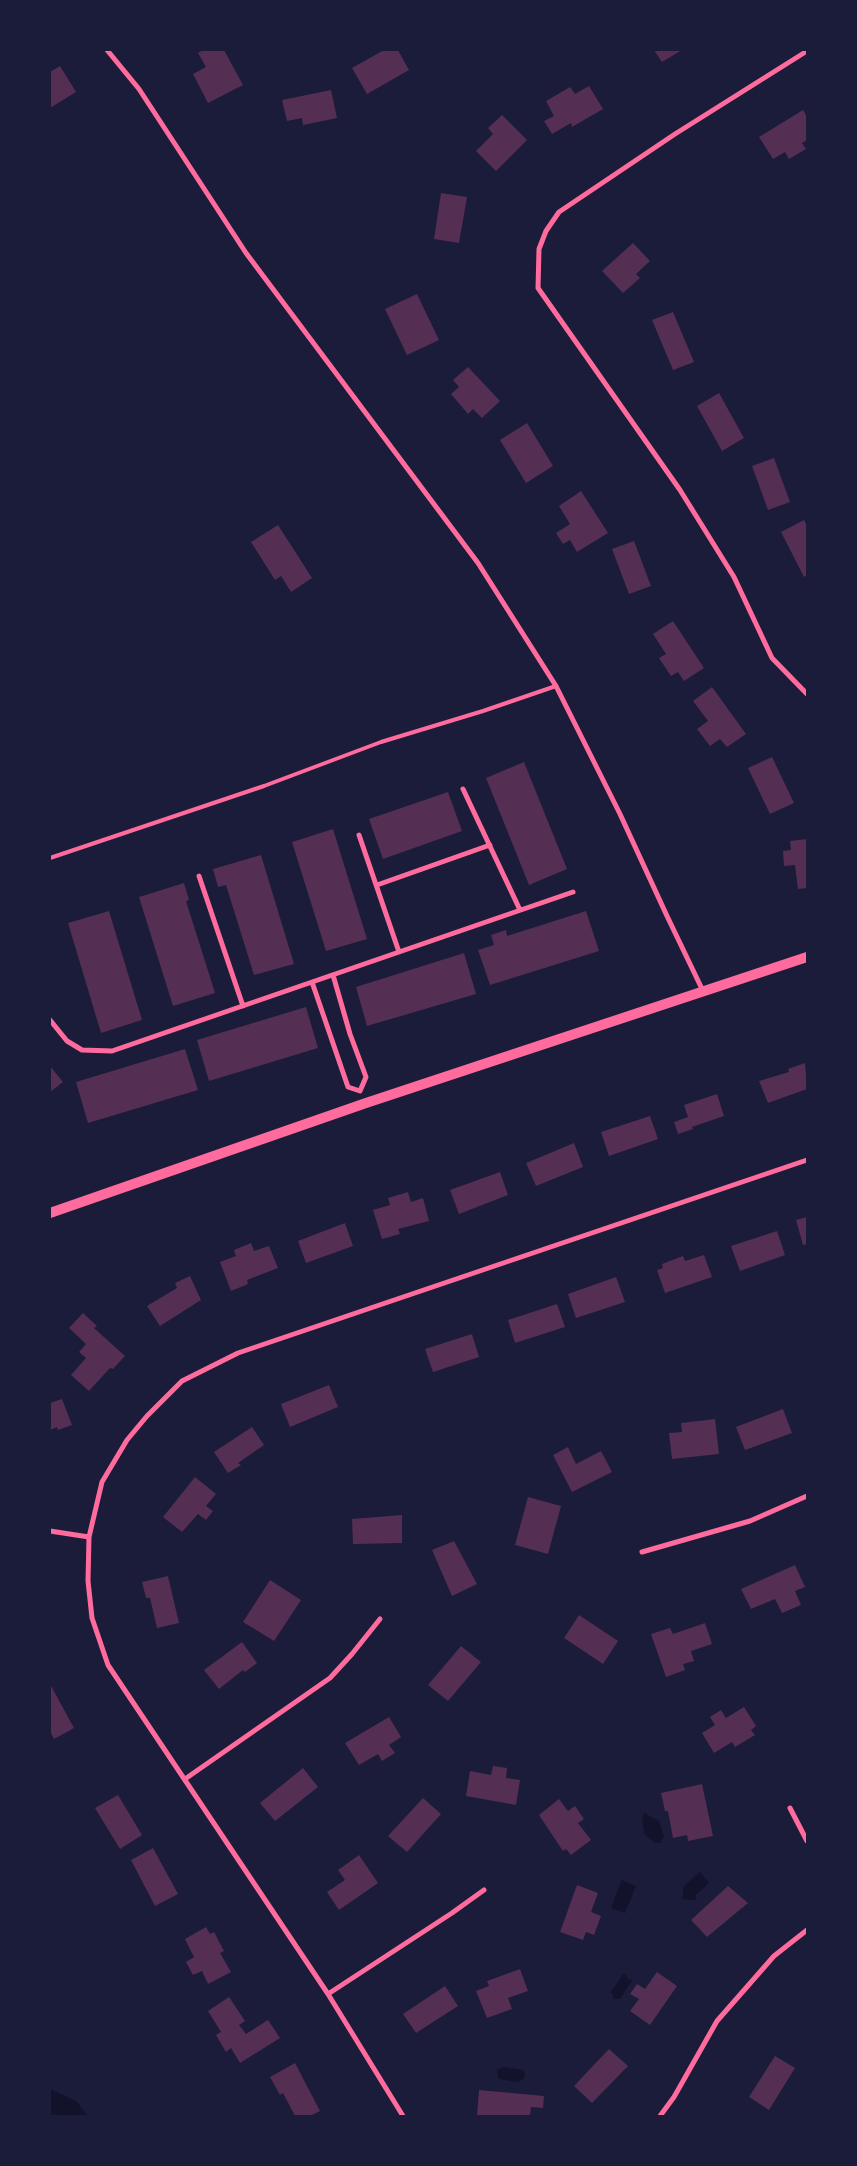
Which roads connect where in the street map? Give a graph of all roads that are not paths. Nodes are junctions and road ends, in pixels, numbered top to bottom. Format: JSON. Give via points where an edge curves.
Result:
{"nodes":[{"id":1,"x":107,"y":50,"type":"edge"},
{"id":2,"x":807,"y":50,"type":"edge"},
{"id":3,"x":556,"y":686,"type":"junction"},
{"id":4,"x":807,"y":694,"type":"edge"},
{"id":5,"x":464,"y":789,"type":"dead end"},
{"id":6,"x":359,"y":835,"type":"dead end"},
{"id":7,"x":490,"y":845,"type":"junction"},
{"id":8,"x":50,"y":858,"type":"edge"},
{"id":9,"x":199,"y":876,"type":"dead end"},
{"id":10,"x":377,"y":886,"type":"junction"},
{"id":11,"x":573,"y":892,"type":"dead end"},
{"id":12,"x":520,"y":910,"type":"junction"},
{"id":13,"x":400,"y":952,"type":"junction"},
{"id":14,"x":807,"y":957,"type":"edge"},
{"id":15,"x":333,"y":975,"type":"junction"},
{"id":16,"x":312,"y":982,"type":"junction"},
{"id":17,"x":703,"y":991,"type":"junction"},
{"id":18,"x":243,"y":1006,"type":"junction"},
{"id":19,"x":50,"y":1020,"type":"edge"},
{"id":20,"x":360,"y":1091,"type":"junction"},
{"id":21,"x":366,"y":1103,"type":"junction"},
{"id":22,"x":807,"y":1160,"type":"edge"},
{"id":23,"x":50,"y":1213,"type":"edge"},
{"id":24,"x":807,"y":1496,"type":"edge"},
{"id":25,"x":50,"y":1531,"type":"edge"},
{"id":26,"x":89,"y":1537,"type":"junction"},
{"id":27,"x":642,"y":1552,"type":"dead end"},
{"id":28,"x":380,"y":1619,"type":"dead end"},
{"id":29,"x":184,"y":1779,"type":"junction"},
{"id":30,"x":790,"y":1808,"type":"dead end"},
{"id":31,"x":807,"y":1841,"type":"edge"},
{"id":32,"x":484,"y":1890,"type":"dead end"},
{"id":33,"x":807,"y":1930,"type":"edge"},
{"id":34,"x":328,"y":1994,"type":"junction"},
{"id":35,"x":403,"y":2116,"type":"edge"},
{"id":36,"x":660,"y":2116,"type":"edge"}],
"edges":[{"from":1,"to":3,"type":"street","via":[[139,90],[246,253],[478,563]]},
{"from":2,"to":4,"type":"street","via":[[558,212],[538,249],[538,288],[680,490],[734,577],[772,658]]},
{"from":3,"to":8,"type":"lane","via":[[381,742],[264,786]]},
{"from":3,"to":17,"type":"street"},
{"from":5,"to":7,"type":"street"},
{"from":6,"to":10,"type":"street"},
{"from":7,"to":10,"type":"street"},
{"from":7,"to":12,"type":"street"},
{"from":9,"to":18,"type":"street"},
{"from":10,"to":13,"type":"street"},
{"from":11,"to":12,"type":"street"},
{"from":12,"to":13,"type":"street"},
{"from":13,"to":15,"type":"street"},
{"from":14,"to":17,"type":"main road"},
{"from":15,"to":16,"type":"street"},
{"from":15,"to":20,"type":"street","via":[[366,1077]]},
{"from":16,"to":18,"type":"street"},
{"from":16,"to":20,"type":"street","via":[[348,1087]]},
{"from":17,"to":21,"type":"main road"},
{"from":18,"to":19,"type":"street","via":[[107,1051],[82,1050],[67,1040]]},
{"from":20,"to":21,"type":"street"},
{"from":21,"to":23,"type":"main road"},
{"from":22,"to":26,"type":"street","via":[[238,1353],[182,1381],[127,1440],[102,1482]]},
{"from":24,"to":27,"type":"street","via":[[750,1520]]},
{"from":25,"to":26,"type":"street"},
{"from":26,"to":29,"type":"street","via":[[88,1581],[92,1618],[108,1665]]},
{"from":28,"to":29,"type":"street","via":[[330,1678]]},
{"from":29,"to":34,"type":"street"},
{"from":30,"to":31,"type":"street"},
{"from":32,"to":34,"type":"street"},
{"from":33,"to":36,"type":"street","via":[[774,1956],[717,2021]]},
{"from":34,"to":35,"type":"street"}]}
